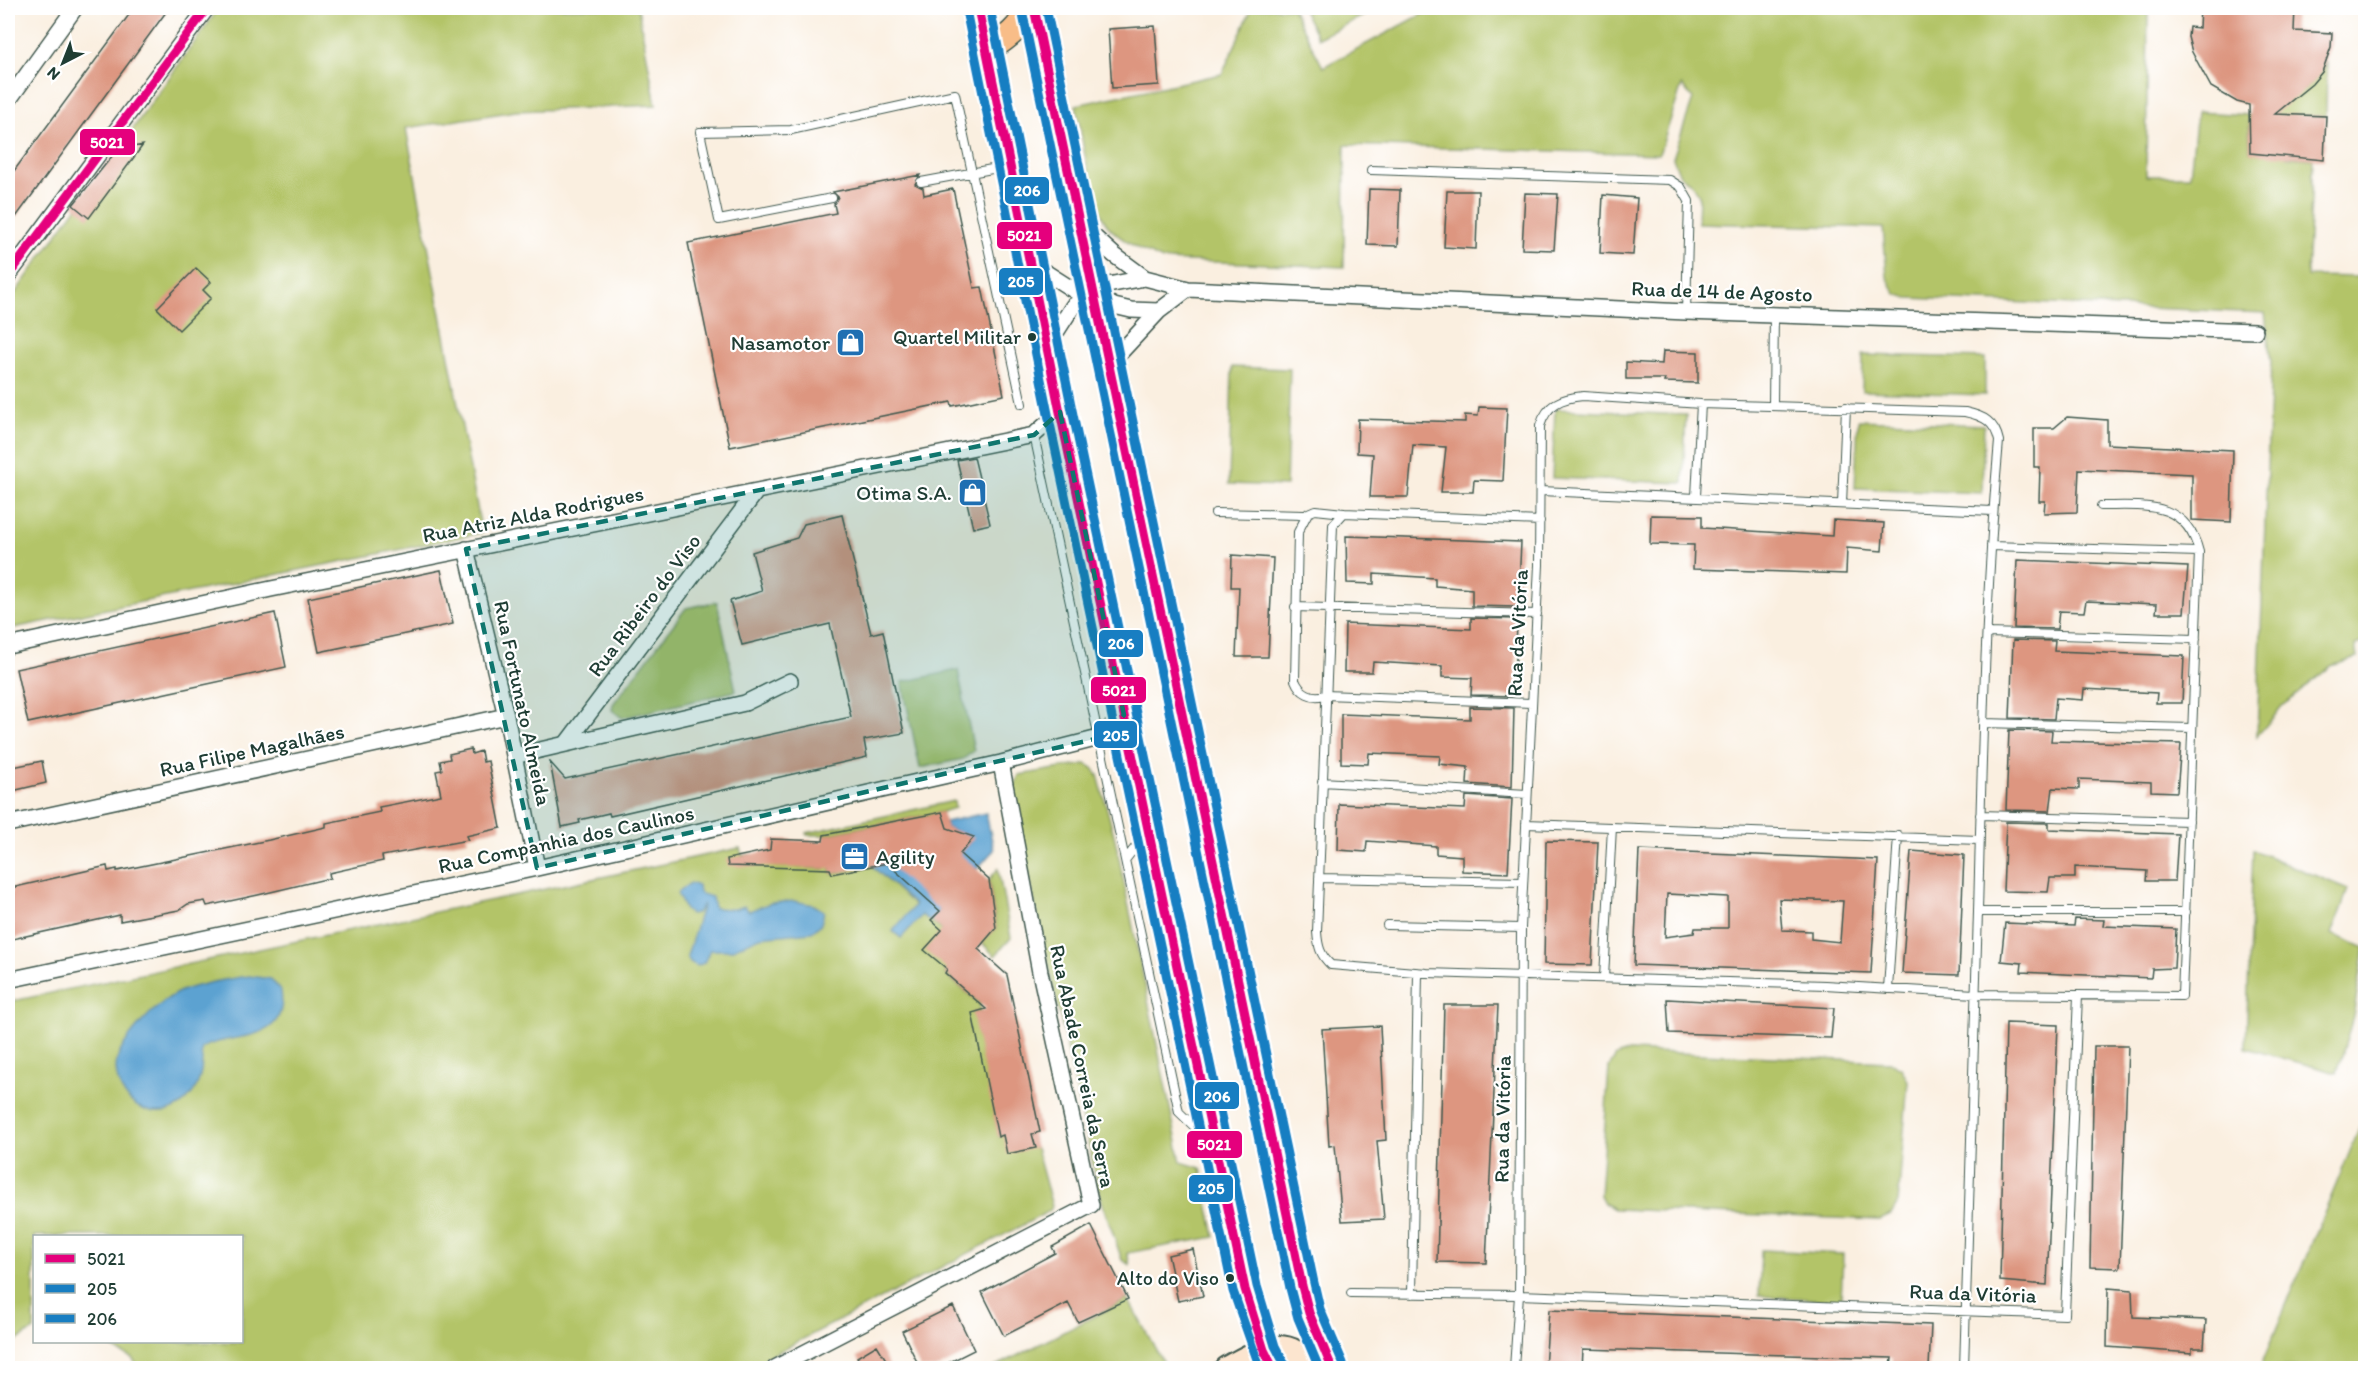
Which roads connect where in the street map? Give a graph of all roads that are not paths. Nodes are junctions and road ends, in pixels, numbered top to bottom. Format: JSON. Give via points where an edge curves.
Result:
{"nodes":[{"id":1,"x":75,"y":8,"type":"edge"},
{"id":2,"x":207,"y":8,"type":"edge"},
{"id":3,"x":978,"y":8,"type":"edge"},
{"id":4,"x":1028,"y":8,"type":"edge"},
{"id":5,"x":1034,"y":8,"type":"edge"},
{"id":6,"x":987,"y":51,"type":"junction"},
{"id":7,"x":8,"y":101,"type":"edge"},
{"id":8,"x":1371,"y":170,"type":"dead end"},
{"id":9,"x":973,"y":172,"type":"junction"},
{"id":10,"x":1011,"y":172,"type":"junction"},
{"id":11,"x":921,"y":182,"type":"dead end"},
{"id":12,"x":832,"y":198,"type":"dead end"},
{"id":13,"x":1080,"y":224,"type":"junction"},
{"id":14,"x":1031,"y":264,"type":"junction"},
{"id":15,"x":8,"y":276,"type":"edge"},
{"id":16,"x":1146,"y":278,"type":"junction"},
{"id":17,"x":1188,"y":289,"type":"junction"},
{"id":18,"x":1094,"y":295,"type":"junction"},
{"id":19,"x":1159,"y":311,"type":"junction"},
{"id":20,"x":1686,"y":312,"type":"junction"},
{"id":21,"x":1774,"y":314,"type":"junction"},
{"id":22,"x":2255,"y":331,"type":"dead end"},
{"id":23,"x":1048,"y":345,"type":"junction"},
{"id":24,"x":1112,"y":372,"type":"junction"},
{"id":25,"x":1023,"y":404,"type":"dead end"},
{"id":26,"x":1701,"y":404,"type":"junction"},
{"id":27,"x":1773,"y":405,"type":"junction"},
{"id":28,"x":1846,"y":407,"type":"junction"},
{"id":29,"x":1060,"y":412,"type":"junction"},
{"id":30,"x":1034,"y":435,"type":"junction"},
{"id":31,"x":1541,"y":491,"type":"junction"},
{"id":32,"x":756,"y":492,"type":"junction"},
{"id":33,"x":1696,"y":496,"type":"junction"},
{"id":34,"x":1842,"y":504,"type":"junction"},
{"id":35,"x":2101,"y":506,"type":"dead end"},
{"id":36,"x":1993,"y":512,"type":"junction"},
{"id":37,"x":1215,"y":513,"type":"dead end"},
{"id":38,"x":1344,"y":513,"type":"junction"},
{"id":39,"x":1305,"y":516,"type":"junction"},
{"id":40,"x":1540,"y":521,"type":"junction"},
{"id":41,"x":1991,"y":546,"type":"junction"},
{"id":42,"x":466,"y":549,"type":"junction"},
{"id":43,"x":2199,"y":552,"type":"junction"},
{"id":44,"x":1295,"y":607,"type":"junction"},
{"id":45,"x":1328,"y":608,"type":"junction"},
{"id":46,"x":1536,"y":614,"type":"junction"},
{"id":47,"x":1987,"y":633,"type":"junction"},
{"id":48,"x":2196,"y":639,"type":"junction"},
{"id":49,"x":8,"y":646,"type":"edge"},
{"id":50,"x":790,"y":681,"type":"dead end"},
{"id":51,"x":1325,"y":695,"type":"junction"},
{"id":52,"x":1532,"y":703,"type":"junction"},
{"id":53,"x":1124,"y":715,"type":"junction"},
{"id":54,"x":506,"y":716,"type":"junction"},
{"id":55,"x":1983,"y":723,"type":"junction"},
{"id":56,"x":2192,"y":728,"type":"junction"},
{"id":57,"x":1099,"y":738,"type":"junction"},
{"id":58,"x":566,"y":744,"type":"junction"},
{"id":59,"x":514,"y":756,"type":"junction"},
{"id":60,"x":1001,"y":763,"type":"junction"},
{"id":61,"x":1322,"y":782,"type":"junction"},
{"id":62,"x":1527,"y":794,"type":"junction"},
{"id":63,"x":1980,"y":814,"type":"junction"},
{"id":64,"x":2189,"y":821,"type":"junction"},
{"id":65,"x":8,"y":824,"type":"edge"},
{"id":66,"x":1526,"y":824,"type":"junction"},
{"id":67,"x":1612,"y":827,"type":"junction"},
{"id":68,"x":1149,"y":830,"type":"junction"},
{"id":69,"x":1898,"y":835,"type":"junction"},
{"id":70,"x":1979,"y":840,"type":"junction"},
{"id":71,"x":1126,"y":859,"type":"junction"},
{"id":72,"x":537,"y":868,"type":"junction"},
{"id":73,"x":1319,"y":878,"type":"junction"},
{"id":74,"x":1523,"y":882,"type":"junction"},
{"id":75,"x":1978,"y":912,"type":"junction"},
{"id":76,"x":2186,"y":912,"type":"junction"},
{"id":77,"x":1387,"y":925,"type":"dead end"},
{"id":78,"x":1521,"y":928,"type":"junction"},
{"id":79,"x":1418,"y":973,"type":"junction"},
{"id":80,"x":1521,"y":975,"type":"junction"},
{"id":81,"x":1604,"y":978,"type":"junction"},
{"id":82,"x":8,"y":980,"type":"edge"},
{"id":83,"x":1888,"y":989,"type":"junction"},
{"id":84,"x":1975,"y":994,"type":"junction"},
{"id":85,"x":2078,"y":995,"type":"junction"},
{"id":86,"x":1216,"y":1146,"type":"junction"},
{"id":87,"x":1351,"y":1293,"type":"dead end"},
{"id":88,"x":1412,"y":1294,"type":"junction"},
{"id":89,"x":1519,"y":1295,"type":"junction"},
{"id":90,"x":1966,"y":1311,"type":"junction"},
{"id":91,"x":1267,"y":1362,"type":"edge"},
{"id":92,"x":775,"y":1368,"type":"edge"},
{"id":93,"x":1226,"y":1368,"type":"edge"},
{"id":94,"x":1312,"y":1368,"type":"edge"},
{"id":95,"x":1332,"y":1368,"type":"edge"},
{"id":96,"x":1514,"y":1368,"type":"edge"},
{"id":97,"x":1964,"y":1368,"type":"edge"}],
"edges":[{"from":1,"to":7,"type":"street"},
{"from":2,"to":15,"type":"street"},
{"from":3,"to":6,"type":"main road"},
{"from":4,"to":6,"type":"main road","via":[[1011,36]]},
{"from":5,"to":13,"type":"main road"},
{"from":6,"to":10,"type":"main road"},
{"from":8,"to":20,"type":"lane","via":[[1670,180],[1681,187],[1689,201]]},
{"from":9,"to":10,"type":"lane"},
{"from":9,"to":11,"type":"lane"},
{"from":9,"to":12,"type":"lane","via":[[955,94],[792,130],[700,132],[719,220]]},
{"from":9,"to":25,"type":"lane"},
{"from":10,"to":14,"type":"main road"},
{"from":13,"to":16,"type":"street","name":"Rua de 14 de Agosto"},
{"from":13,"to":18,"type":"main road"},
{"from":14,"to":18,"type":"street","via":[[1069,288]]},
{"from":14,"to":23,"type":"main road"},
{"from":16,"to":17,"type":"street","name":"Rua de 14 de Agosto"},
{"from":16,"to":18,"type":"street","name":"Rua de 14 de Agosto","via":[[1108,285]]},
{"from":17,"to":19,"type":"street"},
{"from":17,"to":20,"type":"street","name":"Rua de 14 de Agosto"},
{"from":18,"to":19,"type":"street","via":[[1114,306]]},
{"from":18,"to":23,"type":"street","name":"Rua de 14 de Agosto","via":[[1073,306]]},
{"from":18,"to":24,"type":"main road"},
{"from":19,"to":24,"type":"street","via":[[1125,346]]},
{"from":20,"to":21,"type":"street","name":"Rua de 14 de Agosto"},
{"from":21,"to":22,"type":"street","name":"Rua de 14 de Agosto"},
{"from":21,"to":27,"type":"lane"},
{"from":23,"to":29,"type":"main road"},
{"from":24,"to":95,"type":"main road","via":[[1302,1287],[1308,1314]]},
{"from":26,"to":27,"type":"lane"},
{"from":26,"to":31,"type":"lane","name":"Rua da Vitória","via":[[1566,397],[1544,413],[1540,426]]},
{"from":26,"to":33,"type":"lane"},
{"from":27,"to":28,"type":"lane"},
{"from":28,"to":34,"type":"lane"},
{"from":28,"to":36,"type":"lane","via":[[1965,412],[1990,421],[1999,441]]},
{"from":29,"to":30,"type":"street","name":"Rua Atriz Alda Rodrigues"},
{"from":29,"to":53,"type":"main road"},
{"from":30,"to":32,"type":"street","name":"Rua Atriz Alda Rodrigues"},
{"from":30,"to":57,"type":"lane"},
{"from":31,"to":33,"type":"lane"},
{"from":31,"to":40,"type":"lane","name":"Rua da Vitória"},
{"from":32,"to":42,"type":"street","name":"Rua Atriz Alda Rodrigues"},
{"from":32,"to":58,"type":"street","name":"Rua Ribeiro do Viso"},
{"from":33,"to":34,"type":"lane"},
{"from":34,"to":36,"type":"lane"},
{"from":35,"to":43,"type":"lane","via":[[2158,508],[2178,515],[2196,540]]},
{"from":36,"to":41,"type":"lane"},
{"from":37,"to":39,"type":"lane"},
{"from":38,"to":39,"type":"lane","via":[[1315,510]]},
{"from":38,"to":40,"type":"lane"},
{"from":38,"to":45,"type":"lane","via":[[1331,530]]},
{"from":39,"to":44,"type":"lane","via":[[1298,532]]},
{"from":40,"to":46,"type":"lane","name":"Rua da Vitória"},
{"from":41,"to":43,"type":"lane"},
{"from":41,"to":47,"type":"lane"},
{"from":42,"to":49,"type":"street","name":"Rua Atriz Alda Rodrigues"},
{"from":42,"to":54,"type":"street","name":"Rua Fortunato Almeida"},
{"from":43,"to":48,"type":"lane"},
{"from":44,"to":45,"type":"lane"},
{"from":44,"to":51,"type":"lane","via":[[1295,680],[1307,694]]},
{"from":45,"to":46,"type":"lane"},
{"from":45,"to":51,"type":"lane"},
{"from":46,"to":52,"type":"lane","name":"Rua da Vitória"},
{"from":47,"to":48,"type":"lane"},
{"from":47,"to":55,"type":"lane"},
{"from":48,"to":56,"type":"lane"},
{"from":50,"to":58,"type":"street","via":[[745,704]]},
{"from":51,"to":52,"type":"lane"},
{"from":51,"to":61,"type":"lane"},
{"from":52,"to":62,"type":"lane","name":"Rua da Vitória"},
{"from":53,"to":57,"type":"street","name":"Rua Companhia dos Caulinos"},
{"from":53,"to":68,"type":"main road"},
{"from":54,"to":59,"type":"street","name":"Rua Fortunato Almeida"},
{"from":54,"to":65,"type":"street","name":"Rua Filipe Magalhães"},
{"from":55,"to":56,"type":"lane"},
{"from":55,"to":63,"type":"lane"},
{"from":56,"to":64,"type":"lane"},
{"from":57,"to":60,"type":"street","name":"Rua Companhia dos Caulinos"},
{"from":57,"to":71,"type":"lane"},
{"from":58,"to":59,"type":"street"},
{"from":59,"to":72,"type":"street","name":"Rua Fortunato Almeida"},
{"from":60,"to":72,"type":"street","name":"Rua Companhia dos Caulinos"},
{"from":60,"to":92,"type":"street","name":"Rua Abade Correia da Serra","via":[[1040,972],[1091,1205]]},
{"from":61,"to":62,"type":"lane"},
{"from":61,"to":73,"type":"lane"},
{"from":62,"to":66,"type":"lane","name":"Rua da Vitória"},
{"from":63,"to":64,"type":"lane"},
{"from":63,"to":70,"type":"lane"},
{"from":64,"to":76,"type":"lane"},
{"from":66,"to":67,"type":"lane"},
{"from":66,"to":74,"type":"lane","name":"Rua da Vitória"},
{"from":67,"to":69,"type":"lane"},
{"from":67,"to":81,"type":"lane"},
{"from":68,"to":71,"type":"lane"},
{"from":68,"to":86,"type":"main road"},
{"from":69,"to":70,"type":"lane"},
{"from":69,"to":83,"type":"lane"},
{"from":70,"to":75,"type":"lane"},
{"from":71,"to":86,"type":"lane","via":[[1179,1112]]},
{"from":72,"to":82,"type":"street","name":"Rua Companhia dos Caulinos"},
{"from":73,"to":74,"type":"lane"},
{"from":73,"to":79,"type":"lane","via":[[1317,932],[1323,958],[1341,967]]},
{"from":74,"to":78,"type":"lane","name":"Rua da Vitória"},
{"from":75,"to":76,"type":"lane"},
{"from":75,"to":84,"type":"lane"},
{"from":76,"to":85,"type":"lane","via":[[2182,996]]},
{"from":77,"to":78,"type":"lane"},
{"from":78,"to":80,"type":"lane","name":"Rua da Vitória"},
{"from":79,"to":80,"type":"lane"},
{"from":79,"to":88,"type":"lane"},
{"from":80,"to":81,"type":"lane"},
{"from":80,"to":89,"type":"lane","name":"Rua da Vitória"},
{"from":81,"to":83,"type":"lane"},
{"from":83,"to":84,"type":"lane"},
{"from":84,"to":85,"type":"lane"},
{"from":84,"to":90,"type":"lane"},
{"from":85,"to":90,"type":"lane","name":"Rua da Vitória","via":[[2065,1315]]},
{"from":86,"to":91,"type":"main road","via":[[1245,1289]]},
{"from":87,"to":88,"type":"lane"},
{"from":88,"to":89,"type":"lane"},
{"from":89,"to":90,"type":"lane","name":"Rua da Vitória"},
{"from":89,"to":96,"type":"lane"},
{"from":90,"to":97,"type":"lane"},
{"from":91,"to":93,"type":"main road"},
{"from":91,"to":94,"type":"main road","via":[[1276,1347],[1293,1348]]}]}
